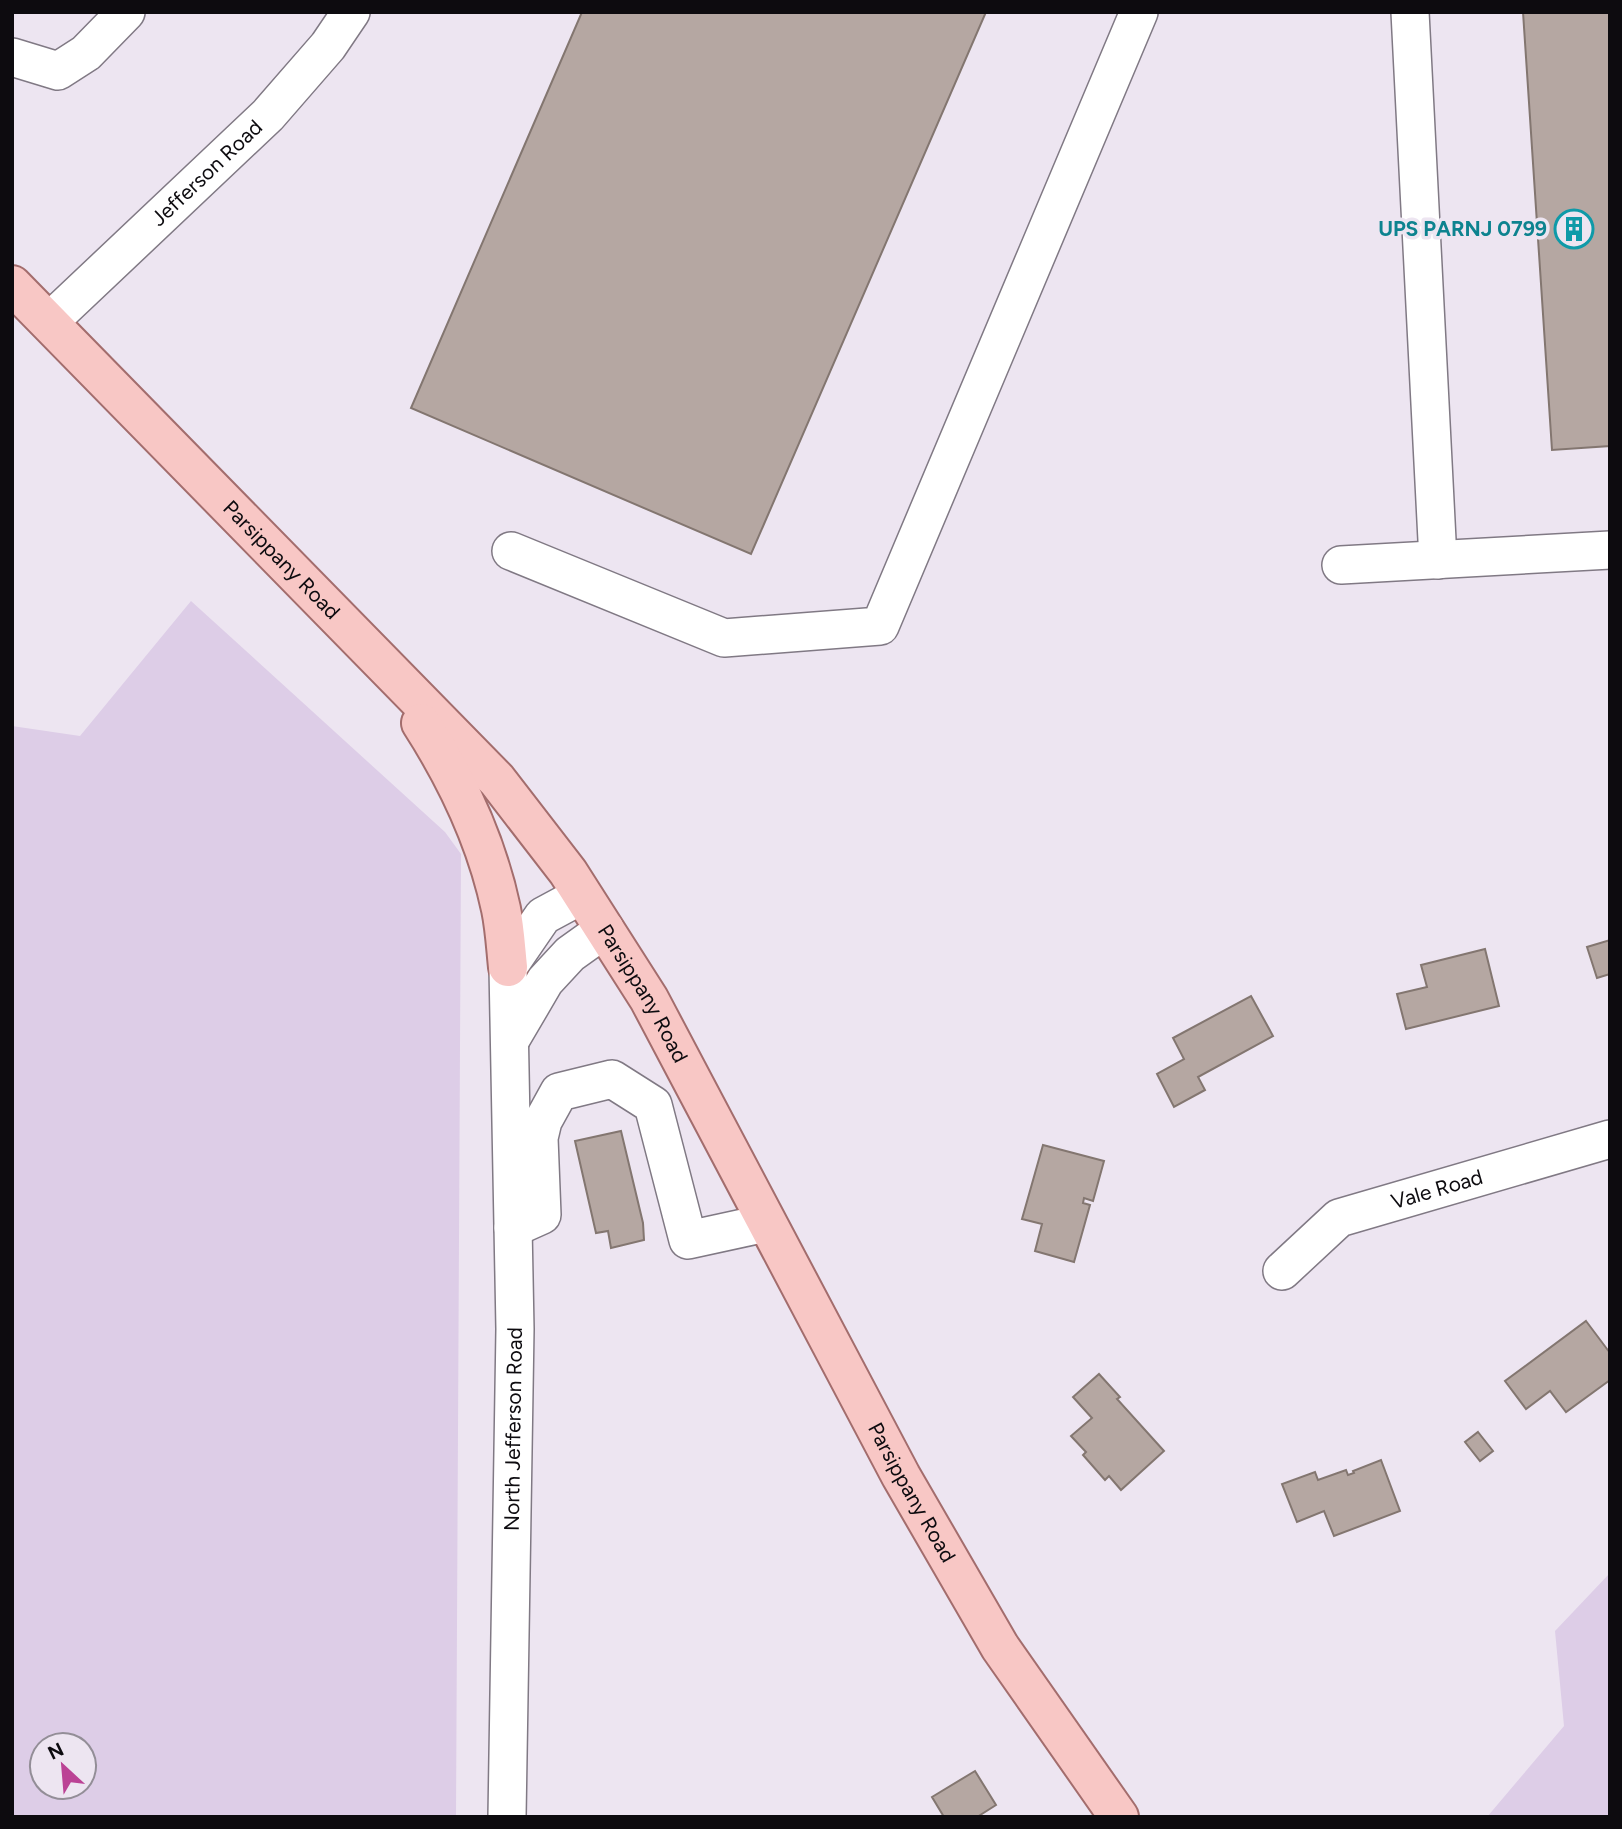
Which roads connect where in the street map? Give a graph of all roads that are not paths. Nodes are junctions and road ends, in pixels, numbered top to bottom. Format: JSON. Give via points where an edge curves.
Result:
{"nodes":[{"id":1,"x":351,"y":12,"type":"edge"},
{"id":2,"x":1410,"y":12,"type":"edge"},
{"id":3,"x":125,"y":13,"type":"edge"},
{"id":4,"x":1139,"y":13,"type":"edge"},
{"id":5,"x":12,"y":57,"type":"edge"},
{"id":6,"x":12,"y":285,"type":"edge"},
{"id":7,"x":49,"y":322,"type":"junction"},
{"id":8,"x":511,"y":551,"type":"dead end"},
{"id":9,"x":1610,"y":551,"type":"edge"},
{"id":10,"x":1438,"y":560,"type":"junction"},
{"id":11,"x":1341,"y":565,"type":"dead end"},
{"id":12,"x":386,"y":668,"type":"junction"},
{"id":13,"x":582,"y":895,"type":"junction"},
{"id":14,"x":605,"y":929,"type":"junction"},
{"id":15,"x":508,"y":967,"type":"junction"},
{"id":16,"x":511,"y":1039,"type":"junction"},
{"id":17,"x":1610,"y":1139,"type":"edge"},
{"id":18,"x":766,"y":1223,"type":"junction"},
{"id":19,"x":513,"y":1228,"type":"junction"},
{"id":20,"x":1282,"y":1270,"type":"dead end"},
{"id":21,"x":1117,"y":1816,"type":"edge"},
{"id":22,"x":507,"y":1817,"type":"edge"}],
"edges":[{"from":1,"to":7,"type":"street","name":"Jefferson Road","via":[[268,115]]},
{"from":2,"to":10,"type":"street"},
{"from":3,"to":5,"type":"street","via":[[86,53],[58,71]]},
{"from":4,"to":8,"type":"street","via":[[880,626],[724,638]]},
{"from":6,"to":7,"type":"main road","name":"Parsippany Road"},
{"from":7,"to":12,"type":"main road","name":"Parsippany Road"},
{"from":9,"to":10,"type":"street"},
{"from":10,"to":11,"type":"street"},
{"from":12,"to":13,"type":"main road","name":"Parsippany Road","via":[[497,780]]},
{"from":12,"to":15,"type":"main road","via":[[433,742],[475,824],[501,911]]},
{"from":13,"to":14,"type":"main road","name":"Parsippany Road"},
{"from":13,"to":15,"type":"street","via":[[543,916]]},
{"from":14,"to":16,"type":"street","via":[[570,954],[545,981]]},
{"from":14,"to":18,"type":"main road","name":"Parsippany Road","via":[[649,999]]},
{"from":15,"to":16,"type":"street","name":"North Jefferson Road"},
{"from":16,"to":19,"type":"street","name":"North Jefferson Road"},
{"from":17,"to":20,"type":"street","name":"Vale Road","via":[[1339,1218]]},
{"from":18,"to":19,"type":"street","via":[[688,1240],[653,1105],[612,1079],[559,1092],[539,1138],[542,1216]]},
{"from":18,"to":21,"type":"main road","name":"Parsippany Road","via":[[901,1476],[1000,1647]]},
{"from":19,"to":22,"type":"street","name":"North Jefferson Road"}]}
